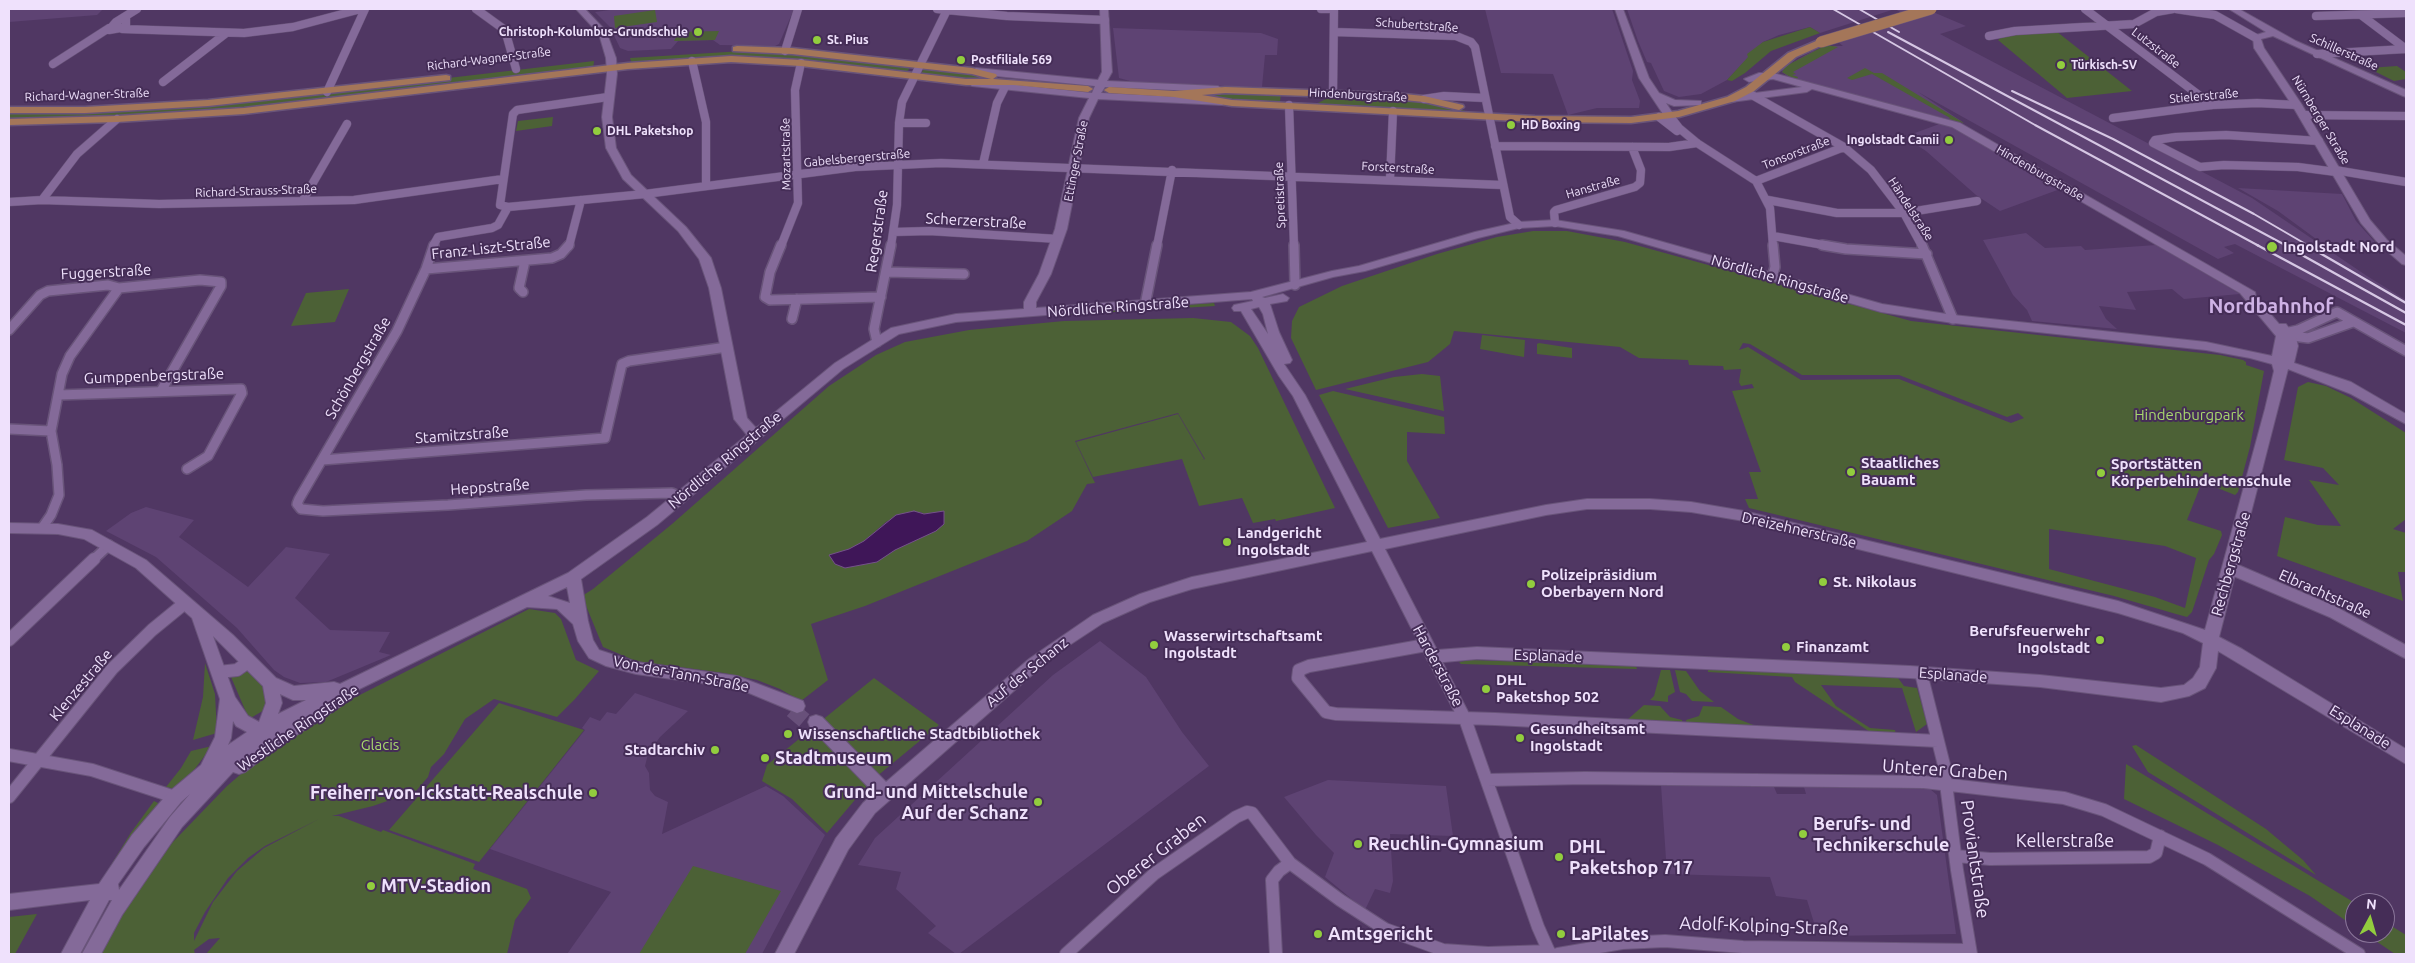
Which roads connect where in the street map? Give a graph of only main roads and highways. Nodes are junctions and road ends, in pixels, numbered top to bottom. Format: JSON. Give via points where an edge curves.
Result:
{"nodes":[{"id":1,"x":1914,"y":9,"type":"edge"},
{"id":2,"x":1931,"y":9,"type":"edge"},
{"id":3,"x":1818,"y":40,"type":"junction"},
{"id":4,"x":612,"y":63,"type":"junction"},
{"id":5,"x":1764,"y":72,"type":"junction"},
{"id":6,"x":1029,"y":83,"type":"junction"},
{"id":7,"x":1105,"y":87,"type":"road end"},
{"id":8,"x":1288,"y":92,"type":"junction"},
{"id":9,"x":1092,"y":93,"type":"road end"},
{"id":10,"x":1174,"y":94,"type":"junction"},
{"id":11,"x":1333,"y":94,"type":"junction"},
{"id":12,"x":1289,"y":104,"type":"junction"},
{"id":13,"x":1306,"y":105,"type":"junction"},
{"id":14,"x":9,"y":110,"type":"edge"},
{"id":15,"x":1664,"y":115,"type":"junction"},
{"id":16,"x":1490,"y":116,"type":"junction"},
{"id":17,"x":9,"y":122,"type":"edge"}],
"edges":[{"from":1,"to":3,"type":"main road"},
{"from":2,"to":3,"type":"main road","bridge":true},
{"from":3,"to":5,"type":"main road","name":"Hindenburgstraße"},
{"from":3,"to":5,"type":"main road","via":[[1790,48]]},
{"from":4,"to":6,"type":"main road","name":"Richard-Wagner-Straße","via":[[731,59],[801,63],[966,82]]},
{"from":4,"to":6,"type":"main road","name":"Richard-Wagner-Straße","via":[[710,50],[784,51],[972,71]]},
{"from":4,"to":14,"type":"main road","name":"Richard-Wagner-Straße","via":[[156,107]]},
{"from":4,"to":17,"type":"main road","name":"Richard-Wagner-Straße","via":[[286,108]]},
{"from":5,"to":15,"type":"main road","name":"Hindenburgstraße","via":[[1730,92]]},
{"from":5,"to":15,"type":"main road","name":"Hindenburgstraße","via":[[1750,89],[1731,99]]},
{"from":6,"to":9,"type":"main road","name":"Richard-Wagner-Straße"},
{"from":7,"to":10,"type":"main road","name":"Hindenburgstraße"},
{"from":8,"to":10,"type":"main road","name":"Hindenburgstraße","via":[[1225,90]]},
{"from":8,"to":11,"type":"main road","name":"Hindenburgstraße"},
{"from":8,"to":12,"type":"main road"},
{"from":10,"to":12,"type":"main road","name":"Hindenburgstraße","via":[[1232,103]]},
{"from":11,"to":13,"type":"main road"},
{"from":11,"to":16,"type":"main road","name":"Hindenburgstraße","via":[[1424,99]]},
{"from":12,"to":13,"type":"main road","name":"Hindenburgstraße"},
{"from":13,"to":16,"type":"main road","name":"Hindenburgstraße"},
{"from":15,"to":16,"type":"main road","name":"Hindenburgstraße","via":[[1625,120]]}]}
